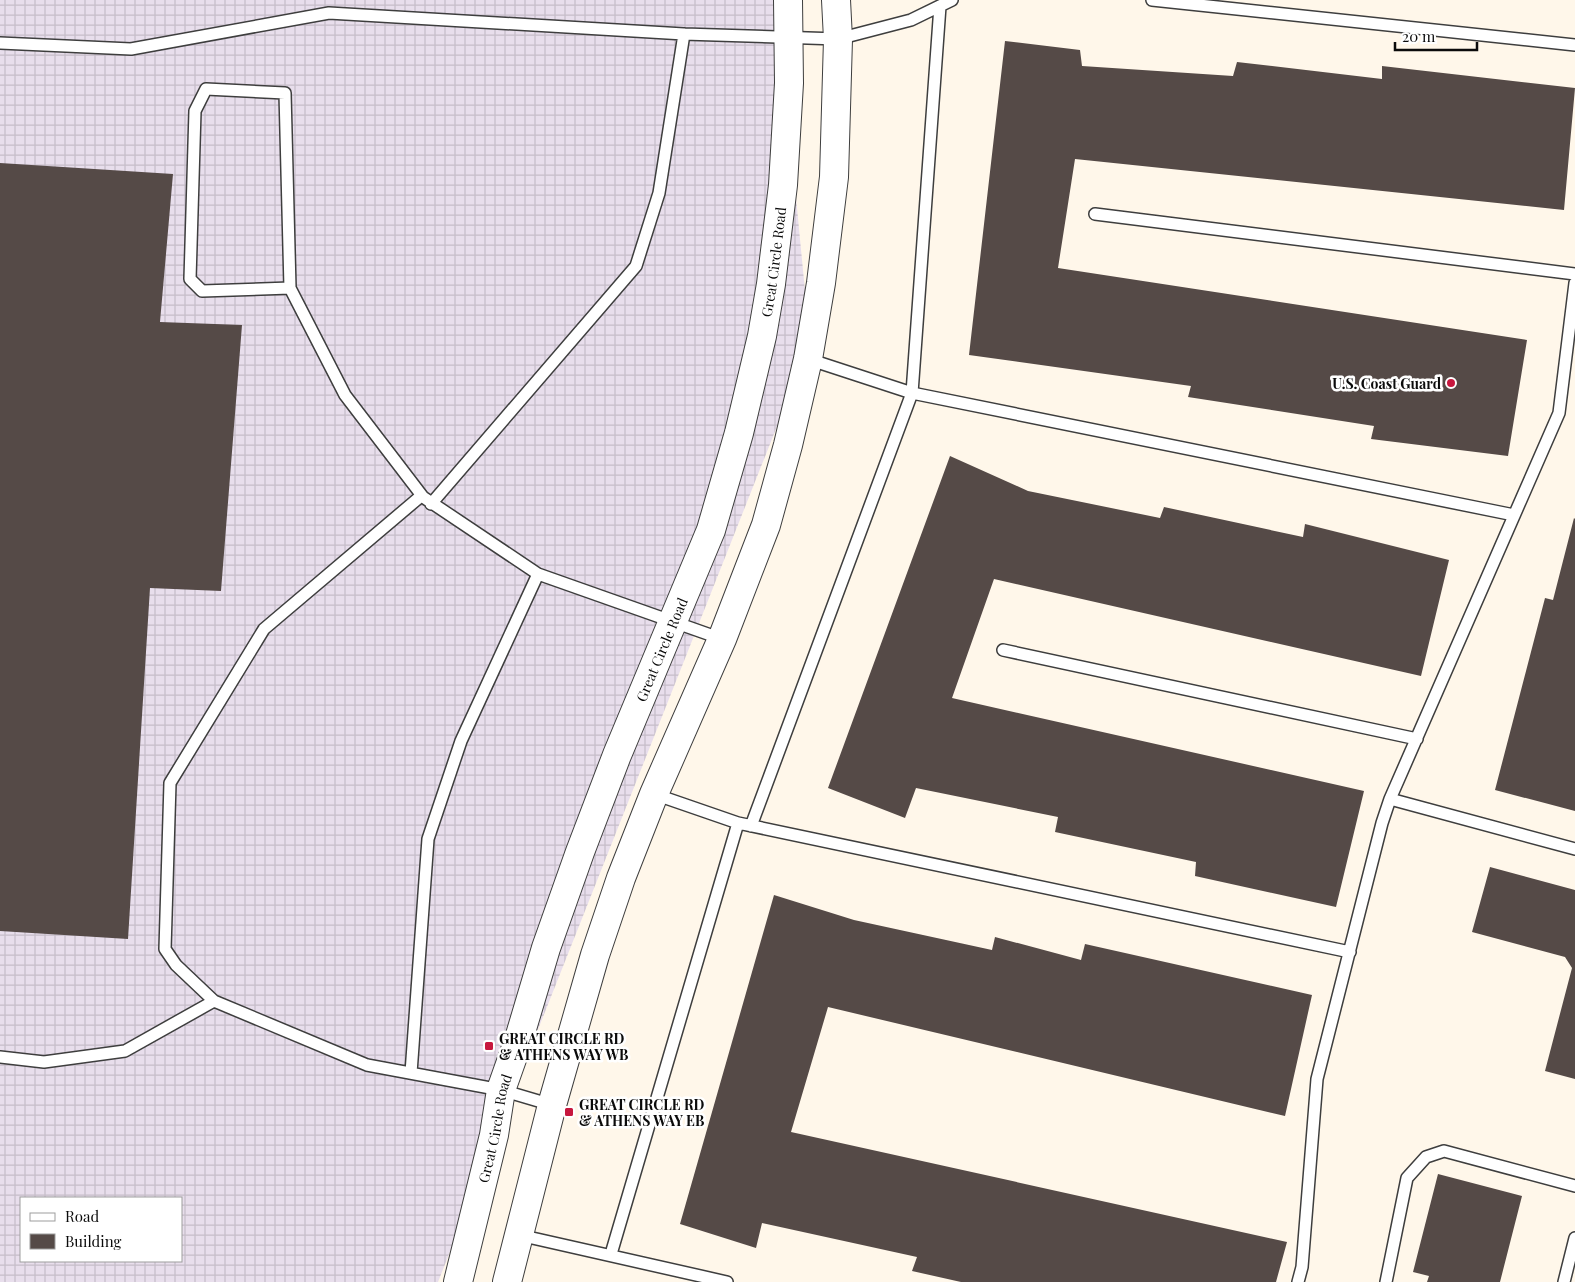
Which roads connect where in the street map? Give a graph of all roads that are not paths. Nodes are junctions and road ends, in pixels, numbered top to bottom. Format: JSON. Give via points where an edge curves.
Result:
{"nodes":[{"id":1,"x":788,"y":0,"type":"edge"},
{"id":2,"x":836,"y":0,"type":"edge"},
{"id":3,"x":952,"y":0,"type":"edge"},
{"id":4,"x":1152,"y":0,"type":"edge"},
{"id":5,"x":940,"y":6,"type":"junction"},
{"id":6,"x":684,"y":34,"type":"junction"},
{"id":7,"x":789,"y":38,"type":"junction"},
{"id":8,"x":838,"y":39,"type":"junction"},
{"id":9,"x":0,"y":44,"type":"edge"},
{"id":10,"x":1575,"y":45,"type":"edge"},
{"id":11,"x":1094,"y":214,"type":"dead end"},
{"id":12,"x":1575,"y":274,"type":"edge"},
{"id":13,"x":1575,"y":283,"type":"edge"},
{"id":14,"x":290,"y":288,"type":"junction"},
{"id":15,"x":808,"y":359,"type":"junction"},
{"id":16,"x":912,"y":393,"type":"junction"},
{"id":17,"x":421,"y":496,"type":"junction"},
{"id":18,"x":431,"y":504,"type":"junction"},
{"id":19,"x":1514,"y":515,"type":"junction"},
{"id":20,"x":538,"y":574,"type":"junction"},
{"id":21,"x":674,"y":622,"type":"junction"},
{"id":22,"x":722,"y":639,"type":"junction"},
{"id":23,"x":1003,"y":650,"type":"dead end"},
{"id":24,"x":1416,"y":740,"type":"junction"},
{"id":25,"x":654,"y":794,"type":"junction"},
{"id":26,"x":1390,"y":799,"type":"junction"},
{"id":27,"x":738,"y":823,"type":"junction"},
{"id":28,"x":751,"y":826,"type":"junction"},
{"id":29,"x":1575,"y":849,"type":"edge"},
{"id":30,"x":1350,"y":952,"type":"junction"},
{"id":31,"x":214,"y":1001,"type":"junction"},
{"id":32,"x":0,"y":1057,"type":"edge"},
{"id":33,"x":411,"y":1073,"type":"junction"},
{"id":34,"x":501,"y":1090,"type":"junction"},
{"id":35,"x":552,"y":1105,"type":"junction"},
{"id":36,"x":1575,"y":1186,"type":"edge"},
{"id":37,"x":519,"y":1234,"type":"junction"},
{"id":38,"x":1575,"y":1238,"type":"edge"},
{"id":39,"x":611,"y":1254,"type":"junction"},
{"id":40,"x":458,"y":1282,"type":"edge"},
{"id":41,"x":507,"y":1282,"type":"edge"},
{"id":42,"x":727,"y":1282,"type":"edge"},
{"id":43,"x":1298,"y":1282,"type":"edge"},
{"id":44,"x":1386,"y":1282,"type":"edge"},
{"id":45,"x":1564,"y":1282,"type":"edge"}],
"edges":[{"from":1,"to":7,"type":"street","name":"Great Circle Road"},
{"from":2,"to":8,"type":"street"},
{"from":3,"to":5,"type":"lane"},
{"from":4,"to":10,"type":"lane"},
{"from":5,"to":8,"type":"lane","via":[[911,20]]},
{"from":5,"to":16,"type":"lane"},
{"from":6,"to":7,"type":"lane"},
{"from":6,"to":9,"type":"lane","via":[[329,13],[131,49]]},
{"from":6,"to":18,"type":"lane","via":[[659,193],[636,266]]},
{"from":7,"to":8,"type":"lane"},
{"from":7,"to":21,"type":"street","name":"Great Circle Road","via":[[783,184],[762,336],[726,484]]},
{"from":8,"to":15,"type":"street","via":[[834,177]]},
{"from":11,"to":12,"type":"lane"},
{"from":13,"to":19,"type":"lane","via":[[1559,413]]},
{"from":14,"to":14,"type":"lane","via":[[285,93],[206,89],[195,111],[190,279],[202,291]]},
{"from":14,"to":17,"type":"lane","via":[[345,395]]},
{"from":15,"to":16,"type":"lane"},
{"from":15,"to":22,"type":"street","via":[[766,524]]},
{"from":16,"to":19,"type":"lane"},
{"from":16,"to":28,"type":"lane"},
{"from":17,"to":18,"type":"lane"},
{"from":17,"to":31,"type":"lane","via":[[264,629],[170,783],[165,949],[176,965]]},
{"from":18,"to":20,"type":"lane"},
{"from":19,"to":24,"type":"lane"},
{"from":20,"to":21,"type":"lane"},
{"from":20,"to":33,"type":"lane","via":[[461,741],[428,839]]},
{"from":21,"to":22,"type":"lane"},
{"from":21,"to":34,"type":"street","name":"Great Circle Road","via":[[580,852]]},
{"from":22,"to":25,"type":"street"},
{"from":23,"to":24,"type":"lane"},
{"from":24,"to":26,"type":"lane"},
{"from":25,"to":27,"type":"lane"},
{"from":25,"to":35,"type":"street","via":[[595,955]]},
{"from":26,"to":29,"type":"lane"},
{"from":26,"to":30,"type":"lane"},
{"from":27,"to":28,"type":"lane"},
{"from":27,"to":39,"type":"lane"},
{"from":28,"to":30,"type":"lane"},
{"from":30,"to":43,"type":"lane","via":[[1317,1079],[1302,1267]]},
{"from":31,"to":32,"type":"lane","via":[[125,1051],[44,1062]]},
{"from":31,"to":33,"type":"lane","via":[[367,1065]]},
{"from":33,"to":34,"type":"lane"},
{"from":34,"to":35,"type":"lane"},
{"from":34,"to":40,"type":"street","name":"Great Circle Road","via":[[494,1135]]},
{"from":35,"to":37,"type":"street"},
{"from":36,"to":44,"type":"lane","via":[[1444,1150],[1426,1157],[1407,1178]]},
{"from":37,"to":39,"type":"lane"},
{"from":37,"to":41,"type":"street"},
{"from":38,"to":45,"type":"lane"},
{"from":39,"to":42,"type":"lane"}]}
